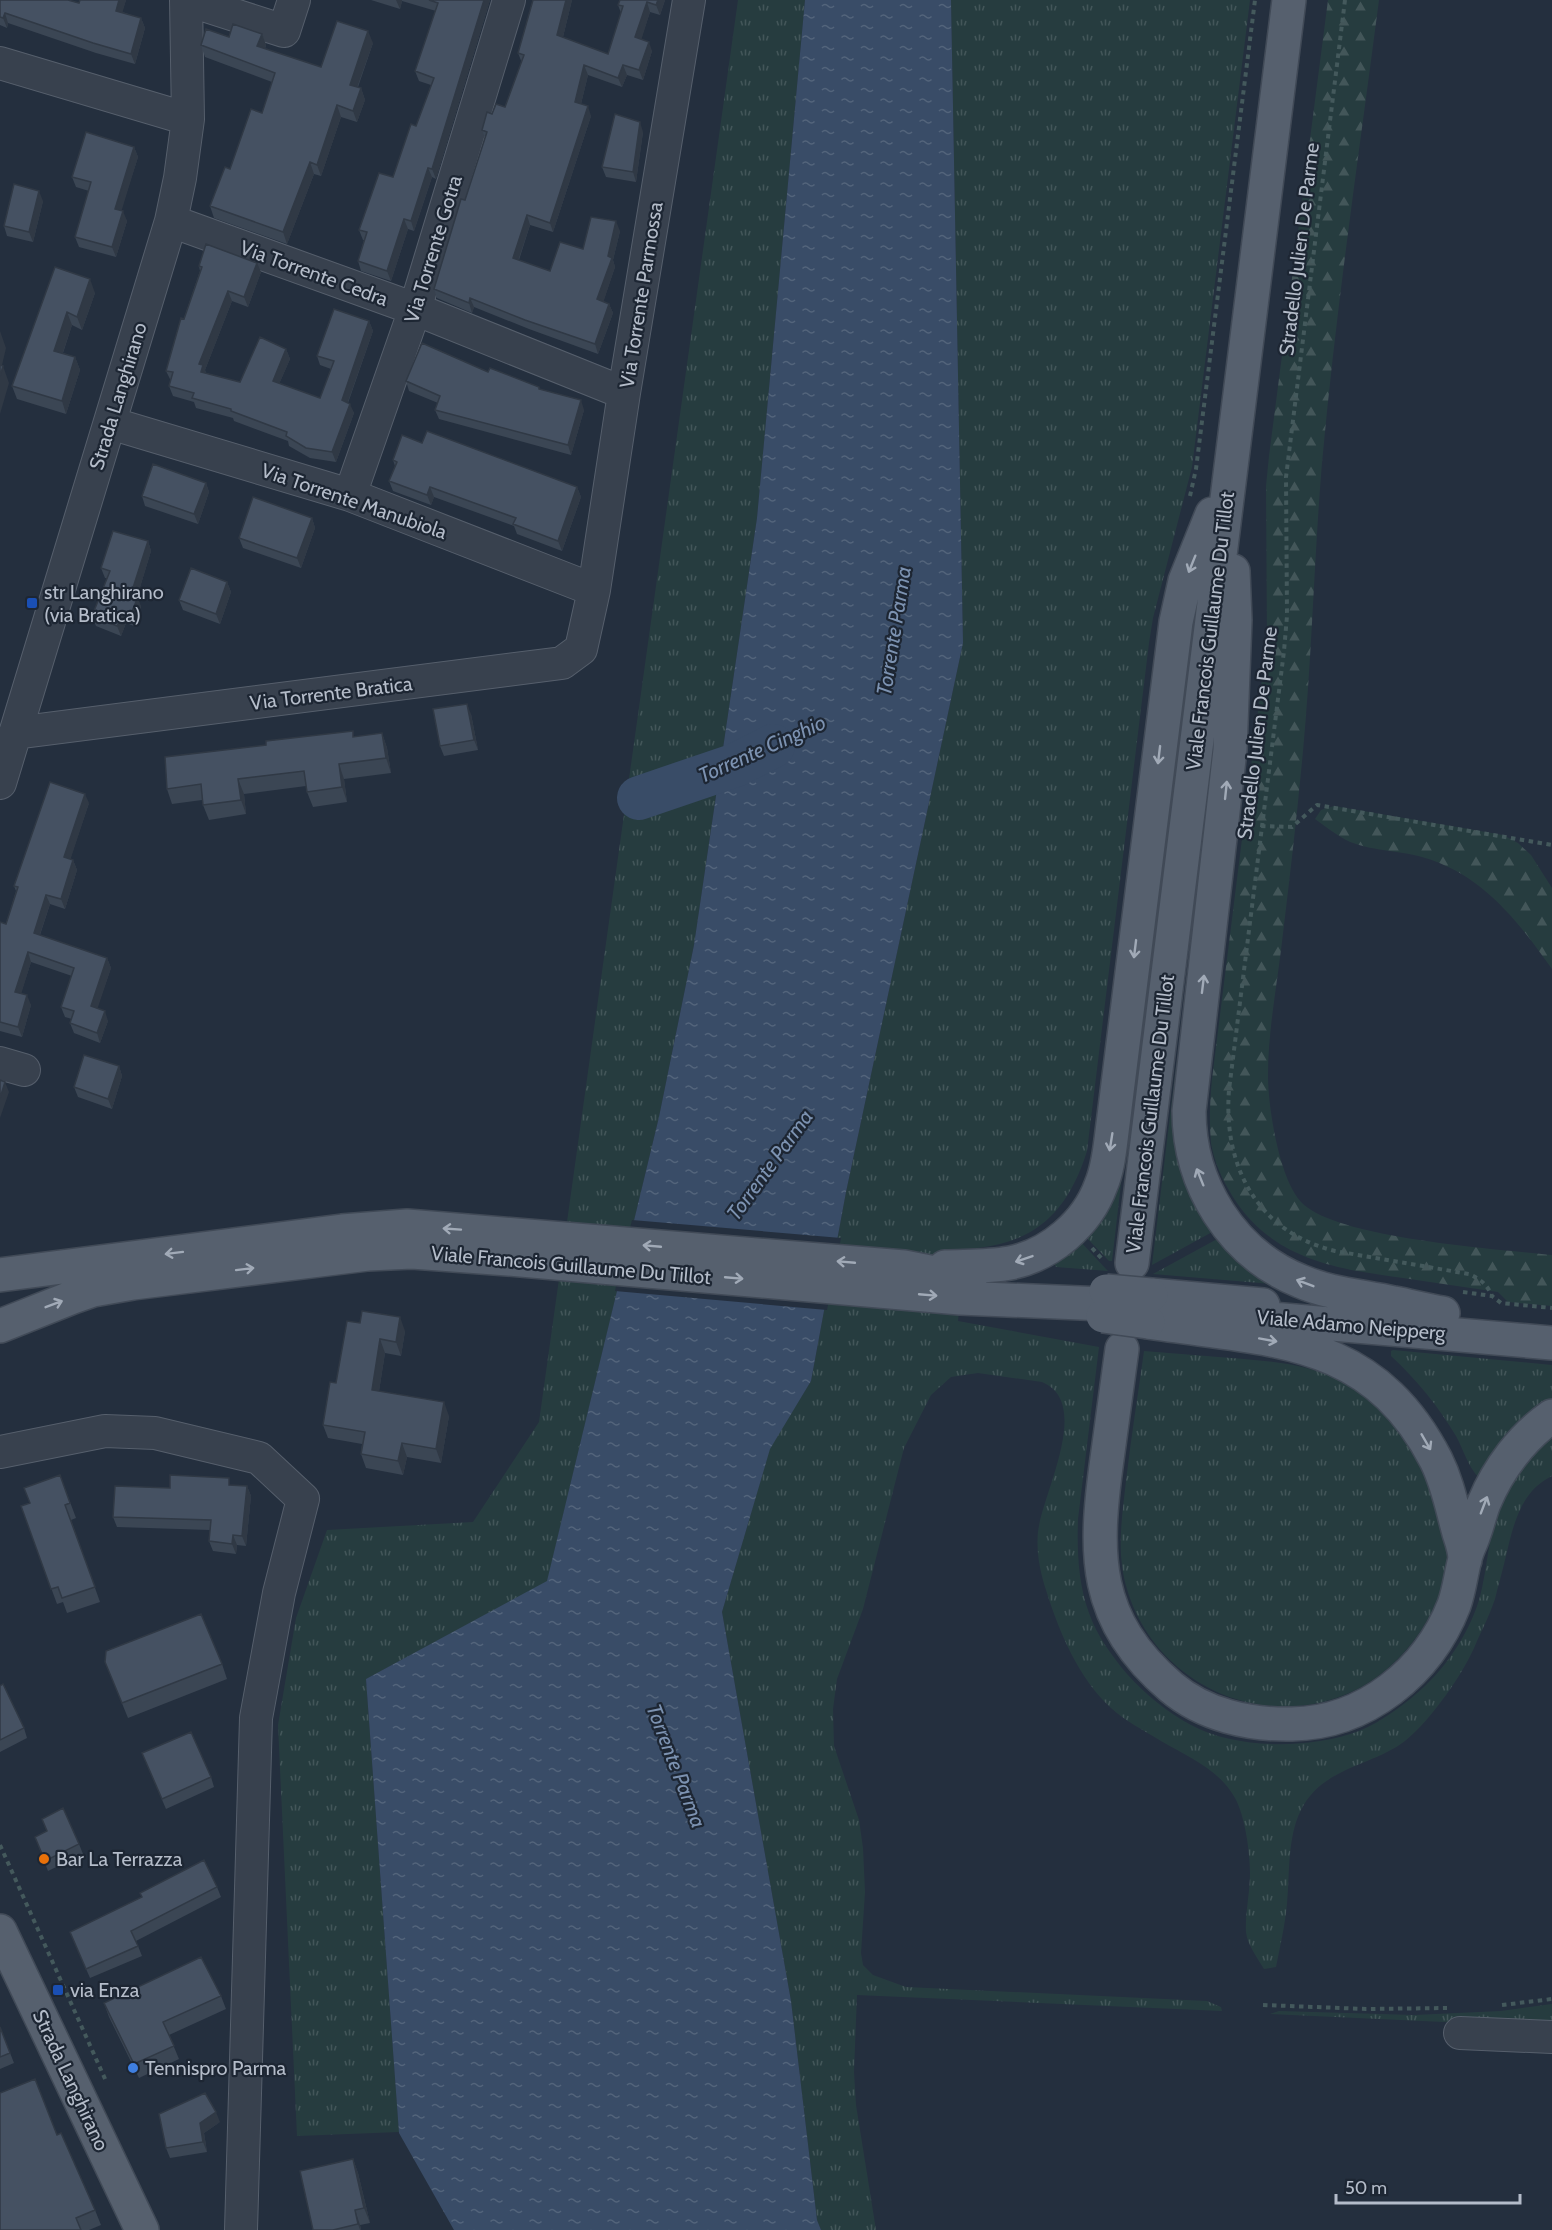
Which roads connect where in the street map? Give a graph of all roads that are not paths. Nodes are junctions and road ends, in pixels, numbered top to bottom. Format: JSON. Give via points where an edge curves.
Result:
{"nodes":[{"id":1,"x":187,"y":0,"type":"edge"},
{"id":2,"x":294,"y":0,"type":"edge"},
{"id":3,"x":509,"y":0,"type":"edge"},
{"id":4,"x":689,"y":0,"type":"edge"},
{"id":5,"x":1289,"y":0,"type":"edge"},
{"id":6,"x":0,"y":63,"type":"edge"},
{"id":7,"x":188,"y":119,"type":"junction"},
{"id":8,"x":171,"y":221,"type":"junction"},
{"id":9,"x":415,"y":309,"type":"junction"},
{"id":10,"x":624,"y":393,"type":"junction"},
{"id":11,"x":110,"y":423,"type":"junction"},
{"id":12,"x":1230,"y":470,"type":"junction"},
{"id":13,"x":350,"y":495,"type":"junction"},
{"id":14,"x":594,"y":590,"type":"junction"},
{"id":15,"x":13,"y":698,"type":"edge"},
{"id":16,"x":15,"y":732,"type":"junction"},
{"id":17,"x":0,"y":783,"type":"edge"},
{"id":18,"x":509,"y":1246,"type":"junction"},
{"id":19,"x":1132,"y":1263,"type":"dead end"},
{"id":20,"x":0,"y":1275,"type":"edge"},
{"id":21,"x":961,"y":1281,"type":"junction"},
{"id":22,"x":1149,"y":1309,"type":"junction"},
{"id":23,"x":1443,"y":1313,"type":"junction"},
{"id":24,"x":1552,"y":1323,"type":"edge"},
{"id":25,"x":0,"y":1326,"type":"edge"},
{"id":26,"x":1552,"y":1343,"type":"edge"},
{"id":27,"x":1122,"y":1348,"type":"dead end"},
{"id":28,"x":1552,"y":1416,"type":"edge"},
{"id":29,"x":0,"y":1452,"type":"edge"},
{"id":30,"x":1465,"y":1560,"type":"junction"},
{"id":31,"x":0,"y":1931,"type":"edge"},
{"id":32,"x":1458,"y":2021,"type":"road end"},
{"id":33,"x":1552,"y":2037,"type":"edge"},
{"id":34,"x":141,"y":2230,"type":"edge"},
{"id":35,"x":241,"y":2230,"type":"edge"}],
"edges":[{"from":1,"to":2,"type":"street","name":"Strada Langhirano","via":[[284,31]]},
{"from":1,"to":7,"type":"street","name":"Strada Langhirano"},
{"from":3,"to":9,"type":"street","name":"Via Torrente Gotra"},
{"from":4,"to":10,"type":"street","name":"Via Torrente Parmossa"},
{"from":5,"to":12,"type":"main road","name":"Viale Francois Guillaume Du Tillot"},
{"from":6,"to":7,"type":"street"},
{"from":7,"to":8,"type":"street","name":"Strada Langhirano"},
{"from":8,"to":9,"type":"street","name":"Via Torrente Cedra"},
{"from":8,"to":11,"type":"street","name":"Strada Langhirano"},
{"from":9,"to":10,"type":"street","name":"Via Torrente Cedra"},
{"from":9,"to":13,"type":"street","name":"Via Torrente Gotra"},
{"from":10,"to":14,"type":"street","name":"Via Torrente Parmossa"},
{"from":11,"to":13,"type":"street","name":"Via Torrente Manubiola"},
{"from":11,"to":15,"type":"street","name":"Strada Langhirano"},
{"from":12,"to":19,"type":"main road","name":"Viale Francois Guillaume Du Tillot"},
{"from":12,"to":21,"type":"main road","one_way":true,"via":[[1185,581],[1178,616],[1112,1140],[1101,1187],[1078,1222],[1045,1249]]},
{"from":23,"to":12,"type":"main road","one_way":true,"via":[[1338,1293],[1283,1274],[1228,1228],[1196,1166],[1188,1111],[1232,728],[1235,620]]},
{"from":13,"to":14,"type":"street","name":"Via Torrente Manubiola"},
{"from":14,"to":16,"type":"street","name":"Via Torrente Bratica","via":[[581,649],[562,663]]},
{"from":15,"to":16,"type":"street","name":"Strada Langhirano"},
{"from":16,"to":17,"type":"street","name":"Strada Langhirano"},
{"from":18,"to":20,"type":"main road","name":"Viale Francois Guillaume Du Tillot","one_way":true,"via":[[418,1227],[364,1228]]},
{"from":18,"to":21,"type":"main road","name":"Viale Francois Guillaume Du Tillot","one_way":true},
{"from":21,"to":18,"type":"main road","name":"Viale Francois Guillaume Du Tillot","one_way":true,"via":[[904,1268]]},
{"from":25,"to":18,"type":"main road","name":"Viale Francois Guillaume Du Tillot","one_way":true,"via":[[93,1290],[133,1283],[380,1253]]},
{"from":21,"to":22,"type":"main road","name":"Viale Francois Guillaume Du Tillot","bridge":true},
{"from":22,"to":23,"type":"main road","name":"Viale Adamo Neipperg"},
{"from":22,"to":26,"type":"main road","name":"Viale Adamo Neipperg"},
{"from":22,"to":30,"type":"main road","one_way":true,"via":[[1330,1356],[1365,1374],[1406,1413],[1428,1445],[1452,1499]]},
{"from":23,"to":24,"type":"main road","name":"Viale Adamo Neipperg"},
{"from":27,"to":30,"type":"main road","via":[[1100,1516],[1102,1573],[1115,1615],[1128,1640],[1157,1675],[1189,1700],[1236,1719],[1282,1725],[1322,1721],[1358,1709],[1396,1686],[1425,1656],[1453,1607]]},
{"from":30,"to":28,"type":"main road","one_way":true,"via":[[1484,1503],[1504,1465],[1530,1434]]},
{"from":29,"to":35,"type":"street","via":[[105,1431],[155,1433],[259,1458],[303,1499],[279,1593],[256,1718]]},
{"from":31,"to":34,"type":"main road","name":"Strada Langhirano"},
{"from":32,"to":33,"type":"street"}]}
